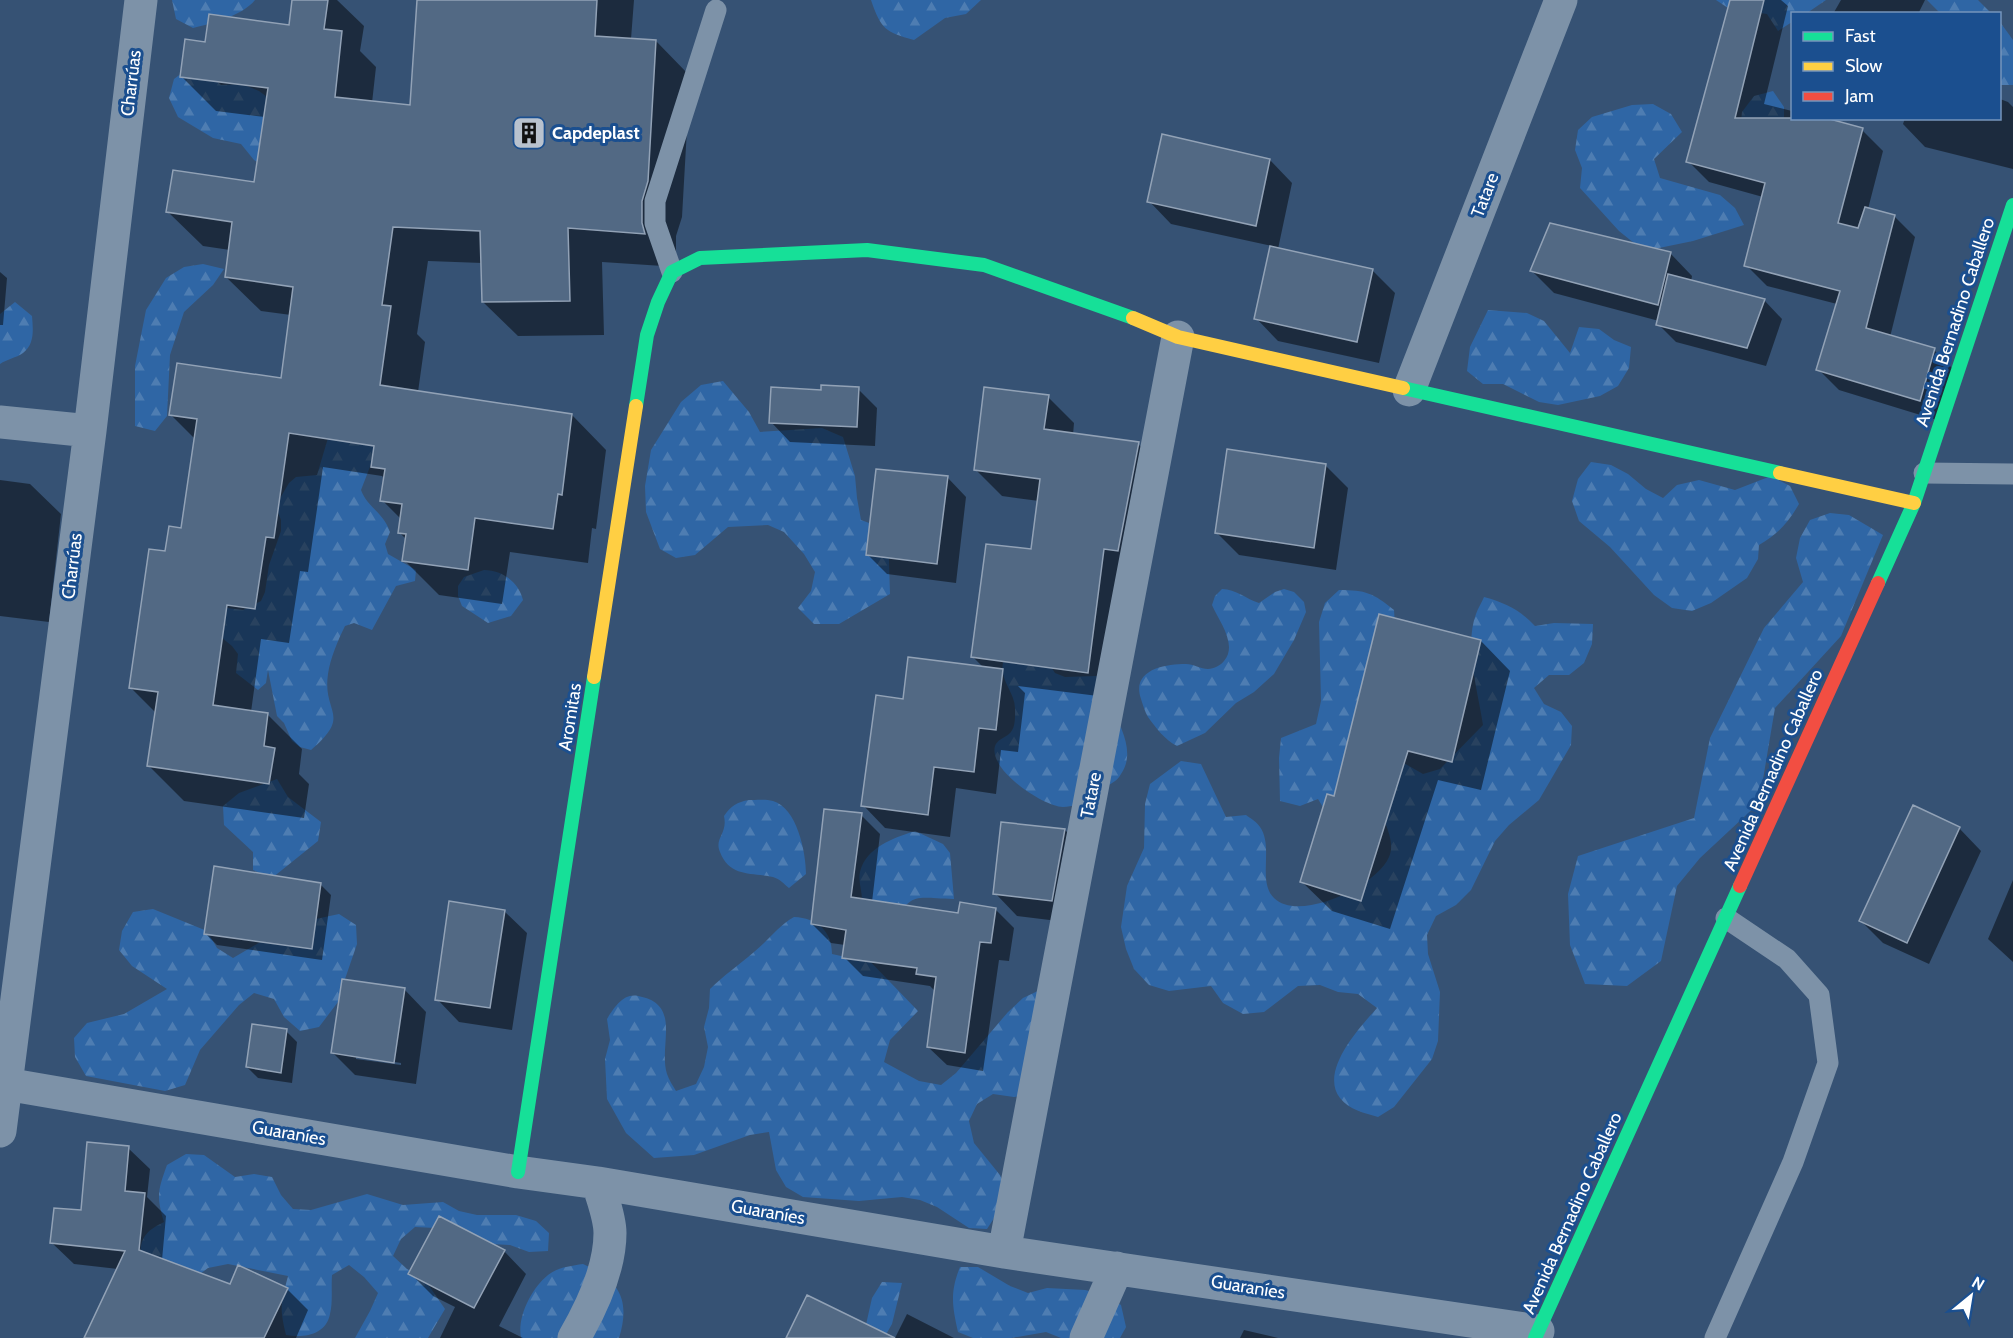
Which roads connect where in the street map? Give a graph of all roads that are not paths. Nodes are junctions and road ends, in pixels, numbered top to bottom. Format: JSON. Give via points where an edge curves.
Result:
{"nodes":[{"id":1,"x":141,"y":0,"type":"edge"},
{"id":2,"x":1561,"y":0,"type":"edge"},
{"id":3,"x":716,"y":10,"type":"dead end"},
{"id":4,"x":2013,"y":205,"type":"edge"},
{"id":5,"x":672,"y":272,"type":"junction"},
{"id":6,"x":1178,"y":338,"type":"junction"},
{"id":7,"x":1409,"y":390,"type":"junction"},
{"id":8,"x":0,"y":422,"type":"edge"},
{"id":9,"x":90,"y":431,"type":"junction"},
{"id":10,"x":1924,"y":473,"type":"junction"},
{"id":11,"x":2013,"y":474,"type":"edge"},
{"id":12,"x":1914,"y":503,"type":"junction"},
{"id":13,"x":1726,"y":918,"type":"junction"},
{"id":14,"x":3,"y":1084,"type":"edge"},
{"id":15,"x":0,"y":1131,"type":"edge"},
{"id":16,"x":518,"y":1172,"type":"junction"},
{"id":17,"x":598,"y":1183,"type":"junction"},
{"id":18,"x":1004,"y":1252,"type":"junction"},
{"id":19,"x":1118,"y":1268,"type":"junction"},
{"id":20,"x":1540,"y":1336,"type":"edge"},
{"id":21,"x":574,"y":1338,"type":"edge"},
{"id":22,"x":1086,"y":1338,"type":"edge"},
{"id":23,"x":1715,"y":1338,"type":"edge"}],
"edges":[{"from":1,"to":9,"type":"street","name":"Charrúas"},
{"from":2,"to":7,"type":"street","name":"Tatare"},
{"from":3,"to":5,"type":"lane","via":[[655,201],[655,223]]},
{"from":4,"to":10,"type":"street","name":"Avenida Bernadino Caballero"},
{"from":5,"to":6,"type":"street","via":[[700,258],[867,250],[984,265],[1119,312]]},
{"from":5,"to":16,"type":"street","name":"Aromitas","via":[[647,335]]},
{"from":6,"to":7,"type":"street"},
{"from":6,"to":18,"type":"street","name":"Tatare"},
{"from":7,"to":12,"type":"street"},
{"from":8,"to":9,"type":"street"},
{"from":9,"to":14,"type":"street","name":"Charrúas"},
{"from":10,"to":11,"type":"lane"},
{"from":10,"to":12,"type":"street","name":"Avenida Bernadino Caballero"},
{"from":12,"to":13,"type":"street","name":"Avenida Bernadino Caballero"},
{"from":13,"to":20,"type":"street","name":"Avenida Bernadino Caballero"},
{"from":13,"to":23,"type":"lane","via":[[1786,959],[1819,994],[1828,1063],[1793,1162]]},
{"from":14,"to":15,"type":"street","name":"Charrúas"},
{"from":14,"to":16,"type":"street","name":"Guaraníes"},
{"from":16,"to":17,"type":"street","name":"Guaraníes"},
{"from":17,"to":18,"type":"street","name":"Guaraníes"},
{"from":17,"to":21,"type":"street","via":[[610,1232],[605,1271]]},
{"from":18,"to":19,"type":"street","name":"Guaraníes"},
{"from":19,"to":20,"type":"street","name":"Guaraníes"},
{"from":19,"to":22,"type":"street"}]}
